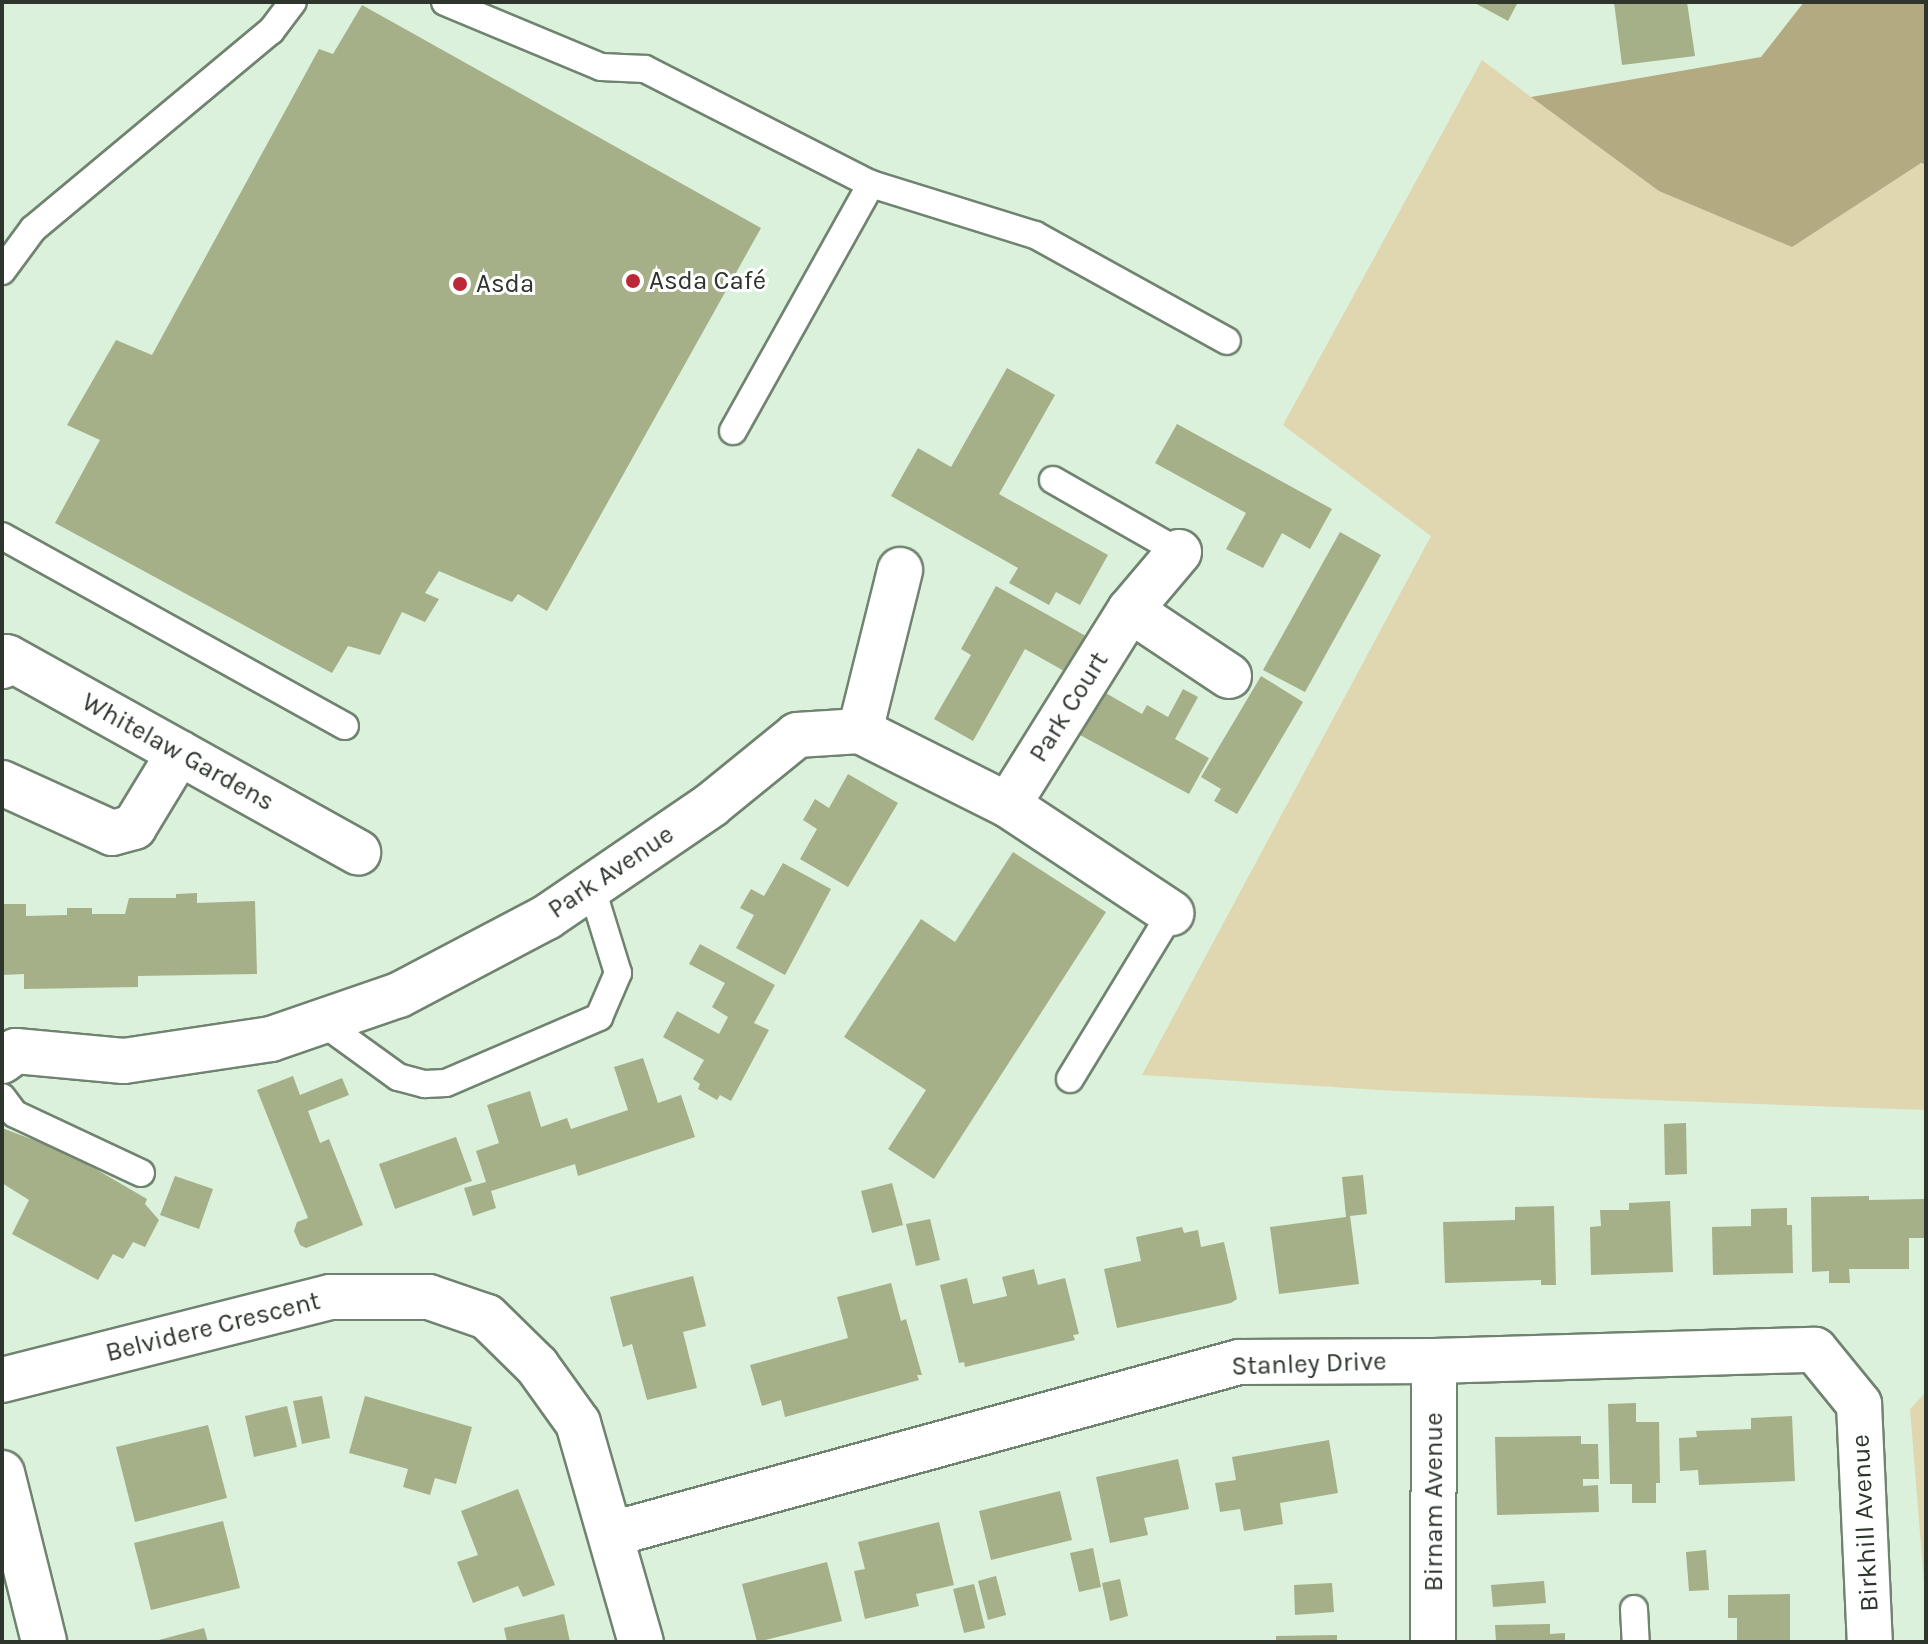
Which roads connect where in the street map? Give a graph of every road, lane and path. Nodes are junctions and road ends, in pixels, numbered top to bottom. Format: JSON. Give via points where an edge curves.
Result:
{"nodes":[{"id":1,"x":293,"y":2,"type":"edge"},
{"id":2,"x":445,"y":2,"type":"edge"},
{"id":3,"x":871,"y":184,"type":"junction"},
{"id":4,"x":2,"y":271,"type":"edge"},
{"id":5,"x":1227,"y":341,"type":"dead end"},
{"id":6,"x":733,"y":431,"type":"dead end"},
{"id":7,"x":1053,"y":480,"type":"dead end"},
{"id":8,"x":2,"y":536,"type":"edge"},
{"id":9,"x":1179,"y":552,"type":"joint"},
{"id":10,"x":900,"y":570,"type":"dead end"},
{"id":11,"x":1130,"y":610,"type":"junction"},
{"id":12,"x":2,"y":666,"type":"edge"},
{"id":13,"x":1229,"y":676,"type":"dead end"},
{"id":14,"x":345,"y":726,"type":"dead end"},
{"id":15,"x":860,"y":731,"type":"junction"},
{"id":16,"x":179,"y":753,"type":"junction"},
{"id":17,"x":2,"y":783,"type":"edge"},
{"id":18,"x":1008,"y":805,"type":"junction"},
{"id":19,"x":358,"y":852,"type":"dead end"},
{"id":20,"x":591,"y":886,"type":"junction"},
{"id":21,"x":1171,"y":913,"type":"joint"},
{"id":22,"x":322,"y":1022,"type":"junction"},
{"id":23,"x":2,"y":1061,"type":"edge"},
{"id":24,"x":1070,"y":1079,"type":"dead end"},
{"id":25,"x":2,"y":1097,"type":"edge"},
{"id":26,"x":141,"y":1173,"type":"dead end"},
{"id":27,"x":1434,"y":1361,"type":"junction"},
{"id":28,"x":2,"y":1380,"type":"edge"},
{"id":29,"x":1859,"y":1404,"type":"joint"},
{"id":30,"x":2,"y":1473,"type":"edge"},
{"id":31,"x":6,"y":1517,"type":"edge"},
{"id":32,"x":612,"y":1534,"type":"junction"},
{"id":33,"x":1634,"y":1609,"type":"dead end"},
{"id":34,"x":44,"y":1642,"type":"edge"},
{"id":35,"x":641,"y":1642,"type":"edge"},
{"id":36,"x":1433,"y":1642,"type":"edge"},
{"id":37,"x":1636,"y":1642,"type":"edge"},
{"id":38,"x":1870,"y":1642,"type":"edge"}],
"edges":[{"from":1,"to":4,"type":"lane","via":[[271,31],[33,229]]},
{"from":2,"to":3,"type":"lane","via":[[601,67],[645,69]]},
{"from":3,"to":5,"type":"lane","via":[[1035,235]]},
{"from":3,"to":6,"type":"lane"},
{"from":7,"to":9,"type":"lane"},
{"from":8,"to":14,"type":"lane"},
{"from":9,"to":11,"type":"street","name":"Park Court"},
{"from":10,"to":15,"type":"street"},
{"from":11,"to":13,"type":"street"},
{"from":11,"to":18,"type":"street","name":"Park Court"},
{"from":12,"to":16,"type":"street","name":"Whitelaw Gardens","via":[[7,657]]},
{"from":15,"to":18,"type":"street"},
{"from":15,"to":20,"type":"street","name":"Park Avenue","via":[[797,735],[711,805]]},
{"from":16,"to":17,"type":"street","via":[[134,827],[112,833]]},
{"from":16,"to":19,"type":"street","name":"Whitelaw Gardens"},
{"from":18,"to":21,"type":"street"},
{"from":20,"to":22,"type":"street","name":"Park Avenue","via":[[547,917],[399,995]]},
{"from":20,"to":22,"type":"lane","via":[[618,973],[599,1017],[446,1083],[425,1084],[398,1077]]},
{"from":21,"to":24,"type":"lane"},
{"from":22,"to":23,"type":"street","name":"Park Avenue","via":[[271,1039],[124,1061],[16,1051]]},
{"from":25,"to":26,"type":"lane","via":[[15,1114]]},
{"from":27,"to":29,"type":"street","name":"Stanley Drive","via":[[1815,1350]]},
{"from":27,"to":32,"type":"street","name":"Stanley Drive","via":[[1239,1362]]},
{"from":27,"to":36,"type":"street","name":"Birnam Avenue"},
{"from":28,"to":32,"type":"street","name":"Belvidere Crescent","via":[[330,1297],[429,1297],[487,1317],[537,1366],[578,1423]]},
{"from":29,"to":38,"type":"street","name":"Birkhill Avenue"},
{"from":30,"to":31,"type":"street"},
{"from":31,"to":34,"type":"street"},
{"from":32,"to":35,"type":"street","name":"Belvidere Crescent"},
{"from":33,"to":37,"type":"lane"}]}
